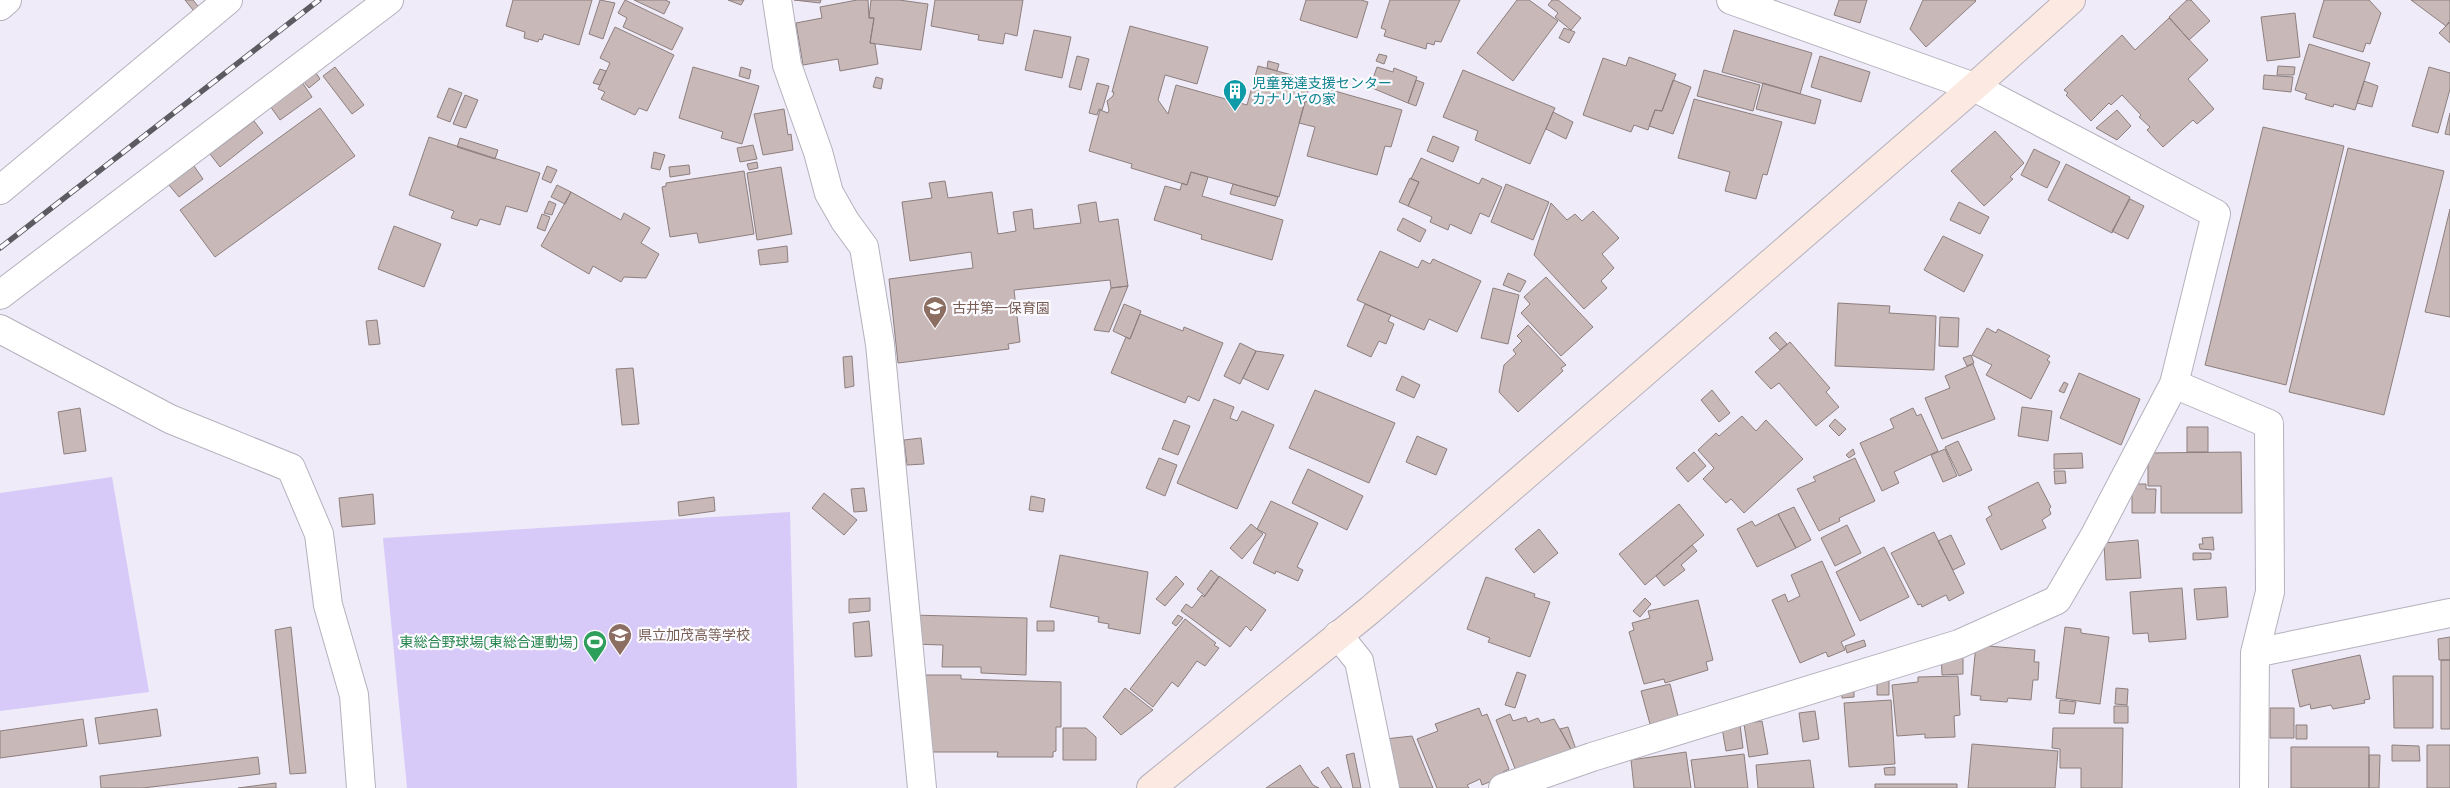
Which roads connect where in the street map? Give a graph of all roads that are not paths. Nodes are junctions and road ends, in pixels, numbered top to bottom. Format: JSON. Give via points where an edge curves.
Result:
{"nodes":[{"id":1,"x":7,"y":0,"type":"edge"},
{"id":2,"x":228,"y":0,"type":"edge"},
{"id":3,"x":389,"y":0,"type":"edge"},
{"id":4,"x":777,"y":0,"type":"edge"},
{"id":5,"x":1731,"y":0,"type":"edge"},
{"id":6,"x":2071,"y":0,"type":"edge"},
{"id":7,"x":0,"y":6,"type":"edge"},
{"id":8,"x":1974,"y":87,"type":"junction"},
{"id":9,"x":0,"y":190,"type":"edge"},
{"id":10,"x":0,"y":295,"type":"edge"},
{"id":11,"x":0,"y":329,"type":"edge"},
{"id":12,"x":2174,"y":384,"type":"junction"},
{"id":13,"x":2450,"y":613,"type":"edge"},
{"id":14,"x":1338,"y":635,"type":"junction"},
{"id":15,"x":2255,"y":653,"type":"junction"},
{"id":16,"x":361,"y":788,"type":"edge"},
{"id":17,"x":922,"y":788,"type":"edge"},
{"id":18,"x":1151,"y":788,"type":"edge"},
{"id":19,"x":1385,"y":788,"type":"edge"},
{"id":20,"x":1503,"y":788,"type":"edge"},
{"id":21,"x":2254,"y":788,"type":"edge"}],
"edges":[{"from":1,"to":7,"type":"street"},
{"from":2,"to":9,"type":"street"},
{"from":3,"to":10,"type":"street"},
{"from":4,"to":17,"type":"street","via":[[786,65],[818,152],[829,193],[864,247],[880,344]]},
{"from":5,"to":8,"type":"street"},
{"from":6,"to":8,"type":"street"},
{"from":8,"to":12,"type":"street","via":[[2216,214]]},
{"from":8,"to":14,"type":"street"},
{"from":11,"to":16,"type":"street","via":[[170,419],[290,468],[319,534],[328,605],[354,695]]},
{"from":12,"to":15,"type":"street","via":[[2269,424],[2270,592]]},
{"from":12,"to":20,"type":"street","via":[[2057,600],[1958,644],[1592,757]]},
{"from":13,"to":15,"type":"street"},
{"from":14,"to":18,"type":"street"},
{"from":14,"to":19,"type":"street","via":[[1358,661]]},
{"from":15,"to":21,"type":"street"}]}
